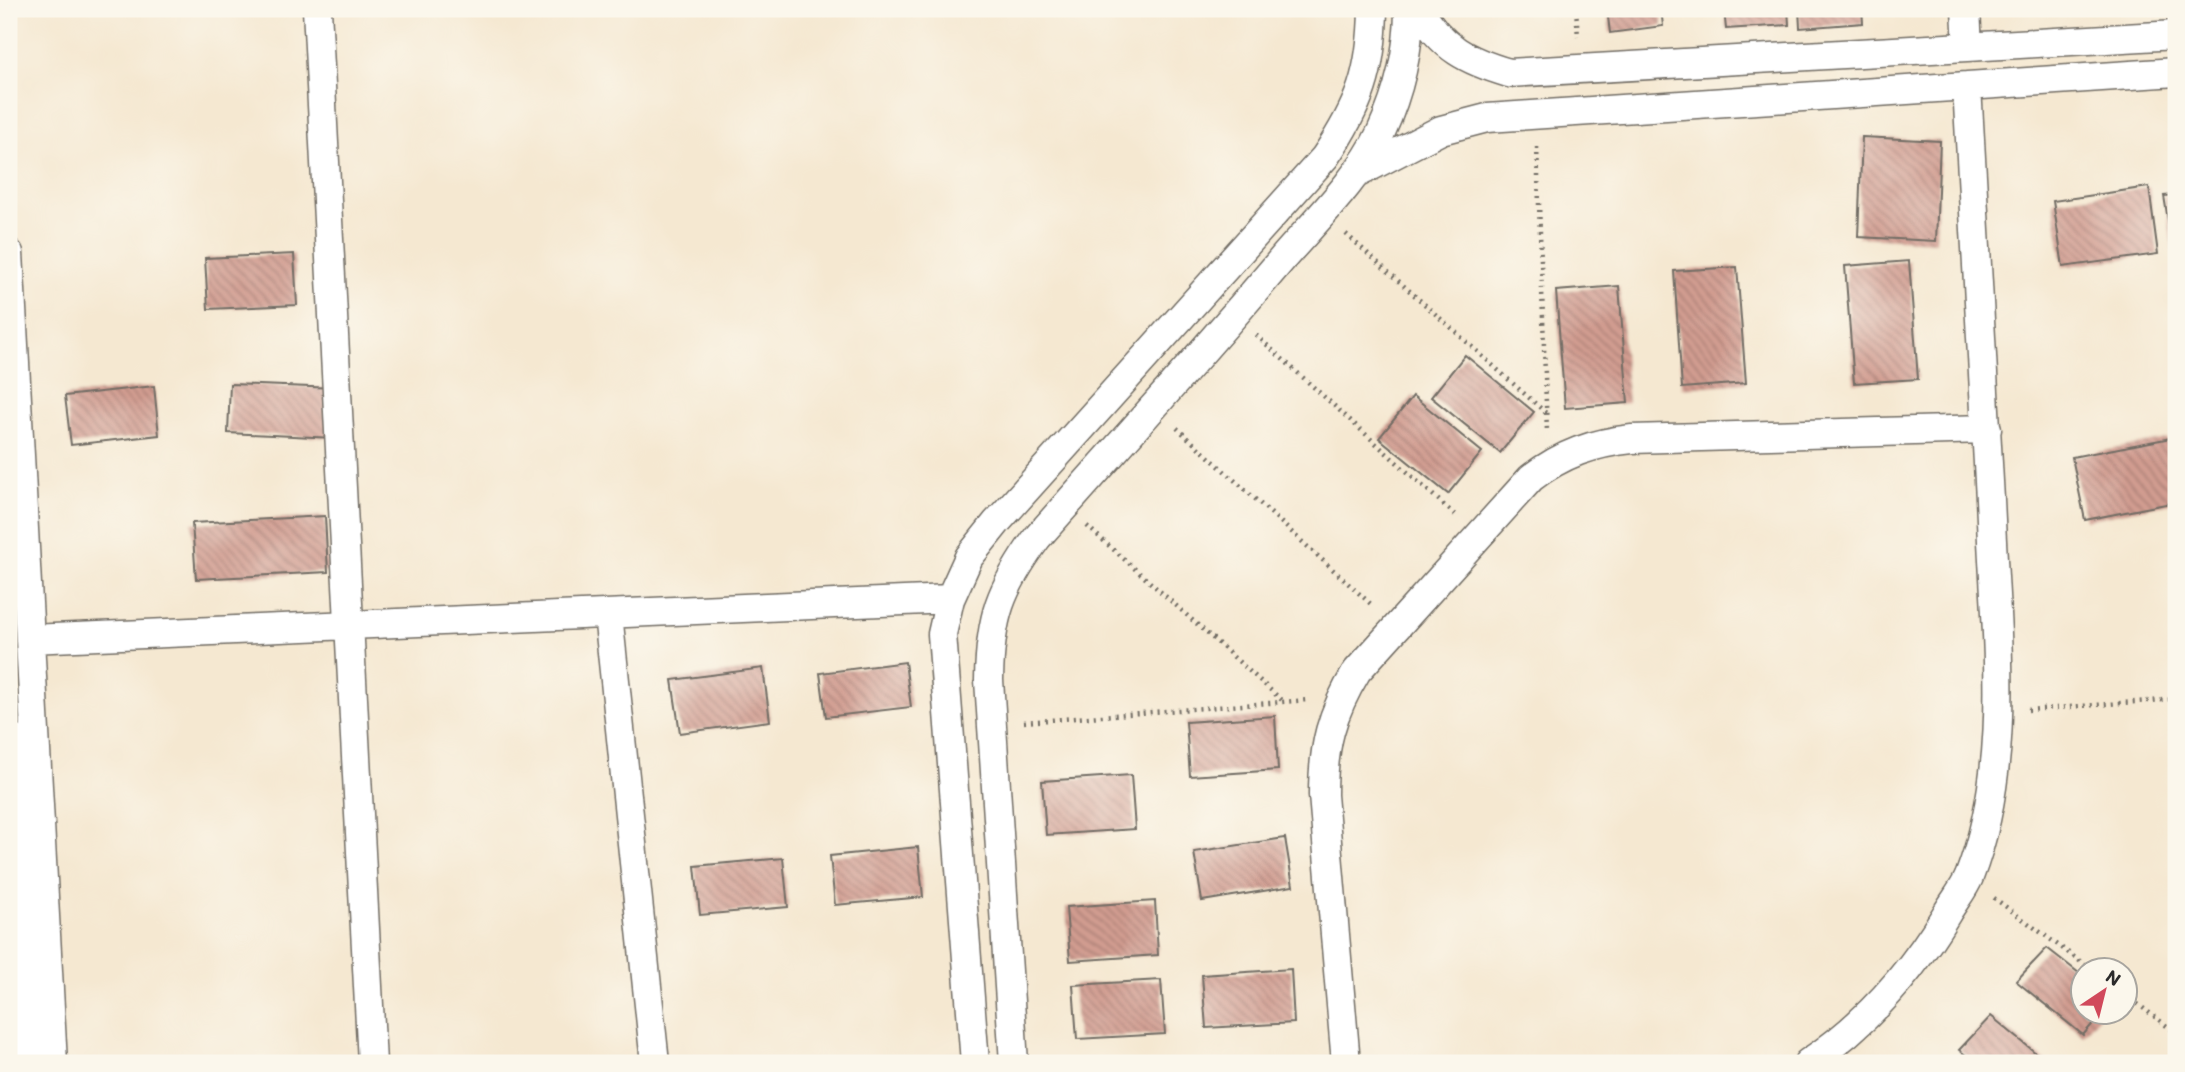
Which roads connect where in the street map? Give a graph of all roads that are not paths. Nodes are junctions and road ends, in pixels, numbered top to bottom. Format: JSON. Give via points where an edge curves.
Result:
{"nodes":[{"id":1,"x":317,"y":9,"type":"edge"},
{"id":2,"x":1373,"y":9,"type":"edge"},
{"id":3,"x":1409,"y":9,"type":"edge"},
{"id":4,"x":1420,"y":9,"type":"edge"},
{"id":5,"x":1966,"y":9,"type":"edge"},
{"id":6,"x":2176,"y":34,"type":"edge"},
{"id":7,"x":1968,"y":47,"type":"junction"},
{"id":8,"x":2176,"y":72,"type":"edge"},
{"id":9,"x":1967,"y":86,"type":"junction"},
{"id":10,"x":1353,"y":176,"type":"junction"},
{"id":11,"x":9,"y":253,"type":"edge"},
{"id":12,"x":1987,"y":429,"type":"junction"},
{"id":13,"x":950,"y":599,"type":"junction"},
{"id":14,"x":608,"y":614,"type":"junction"},
{"id":15,"x":349,"y":625,"type":"junction"},
{"id":16,"x":30,"y":639,"type":"junction"},
{"id":17,"x":9,"y":736,"type":"edge"},
{"id":18,"x":27,"y":1063,"type":"edge"},
{"id":19,"x":53,"y":1063,"type":"edge"},
{"id":20,"x":372,"y":1063,"type":"edge"},
{"id":21,"x":655,"y":1063,"type":"edge"},
{"id":22,"x":975,"y":1063,"type":"edge"},
{"id":23,"x":1014,"y":1063,"type":"edge"},
{"id":24,"x":1346,"y":1063,"type":"edge"},
{"id":25,"x":1808,"y":1063,"type":"edge"}],
"edges":[{"from":1,"to":15,"type":"street"},
{"from":2,"to":13,"type":"street","via":[[1373,46],[1364,85],[1348,123],[1325,157],[998,522],[969,557]]},
{"from":3,"to":10,"type":"street","via":[[1409,38],[1399,88],[1380,134]]},
{"from":4,"to":7,"type":"street","via":[[1449,46],[1477,64],[1509,73]]},
{"from":5,"to":7,"type":"street"},
{"from":6,"to":7,"type":"street"},
{"from":8,"to":9,"type":"street"},
{"from":9,"to":10,"type":"street","via":[[1487,118],[1441,130]]},
{"from":9,"to":12,"type":"street"},
{"from":10,"to":23,"type":"street","via":[[1065,506],[1014,569],[999,604],[990,642],[989,680]]},
{"from":11,"to":16,"type":"street"},
{"from":12,"to":24,"type":"street","via":[[1603,442],[1549,463],[1531,478],[1357,671],[1329,729],[1323,795]]},
{"from":12,"to":25,"type":"street","via":[[1999,712],[1995,774],[1968,878],[1925,949],[1885,1000],[1837,1044]]},
{"from":13,"to":14,"type":"street"},
{"from":13,"to":22,"type":"street","via":[[942,634]]},
{"from":14,"to":15,"type":"street"},
{"from":14,"to":21,"type":"street"},
{"from":15,"to":16,"type":"street"},
{"from":15,"to":20,"type":"street"},
{"from":16,"to":19,"type":"street"},
{"from":17,"to":18,"type":"street"}]}
